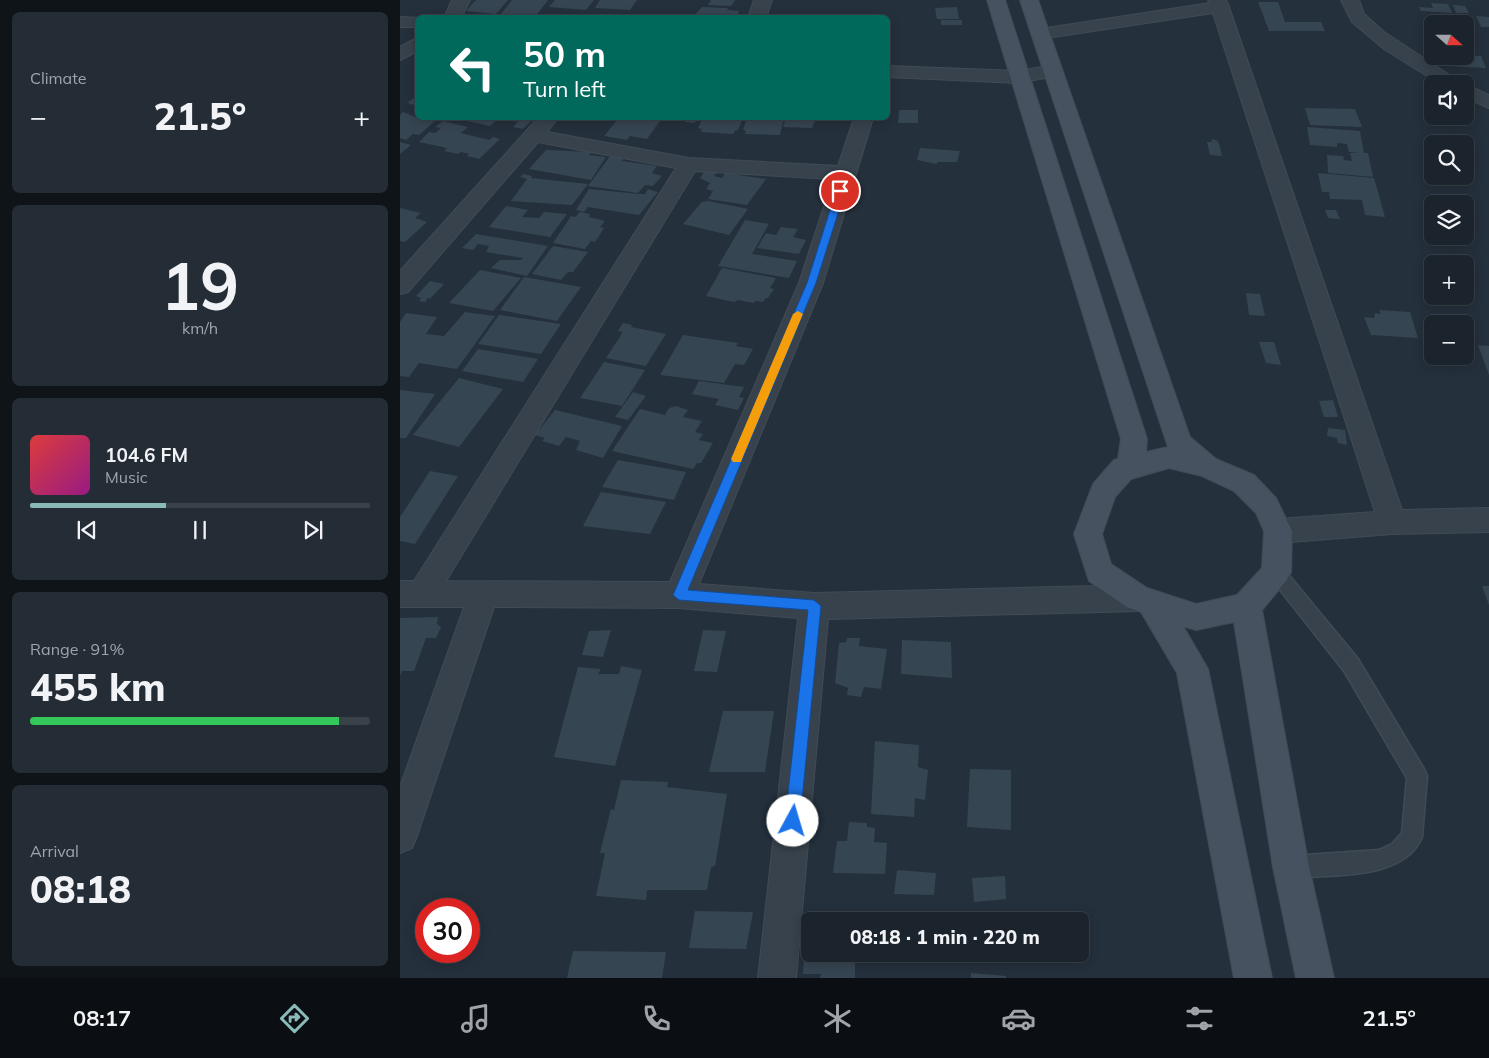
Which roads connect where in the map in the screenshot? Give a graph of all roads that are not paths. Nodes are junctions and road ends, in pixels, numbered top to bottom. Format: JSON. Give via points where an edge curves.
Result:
{"nodes":[{"id":1,"x":461,"y":0,"type":"edge"},
{"id":2,"x":764,"y":0,"type":"edge"},
{"id":3,"x":996,"y":0,"type":"edge"},
{"id":4,"x":1028,"y":0,"type":"edge"},
{"id":5,"x":1350,"y":0,"type":"edge"},
{"id":6,"x":1218,"y":3,"type":"edge"},
{"id":7,"x":454,"y":15,"type":"edge"},
{"id":8,"x":758,"y":15,"type":"edge"},
{"id":9,"x":400,"y":22,"type":"edge"},
{"id":10,"x":415,"y":22,"type":"edge"},
{"id":11,"x":1040,"y":34,"type":"junction"},
{"id":12,"x":415,"y":44,"type":"edge"},
{"id":13,"x":400,"y":55,"type":"edge"},
{"id":14,"x":1052,"y":71,"type":"junction"},
{"id":15,"x":890,"y":72,"type":"edge"},
{"id":16,"x":1439,"y":75,"type":"edge"},
{"id":17,"x":1019,"y":77,"type":"junction"},
{"id":18,"x":1474,"y":94,"type":"edge"},
{"id":19,"x":1489,"y":102,"type":"edge"},
{"id":20,"x":546,"y":120,"type":"edge"},
{"id":21,"x":862,"y":120,"type":"edge"},
{"id":22,"x":532,"y":135,"type":"junction"},
{"id":23,"x":689,"y":164,"type":"junction"},
{"id":24,"x":846,"y":173,"type":"junction"},
{"id":25,"x":400,"y":286,"type":"edge"},
{"id":26,"x":1208,"y":467,"type":"junction"},
{"id":27,"x":1131,"y":468,"type":"junction"},
{"id":28,"x":1489,"y":520,"type":"edge"},
{"id":29,"x":1392,"y":522,"type":"junction"},
{"id":30,"x":1278,"y":531,"type":"junction"},
{"id":31,"x":1276,"y":572,"type":"junction"},
{"id":32,"x":484,"y":593,"type":"junction"},
{"id":33,"x":411,"y":595,"type":"edge"},
{"id":34,"x":679,"y":595,"type":"junction"},
{"id":35,"x":1145,"y":600,"type":"junction"},
{"id":36,"x":814,"y":606,"type":"junction"},
{"id":37,"x":1246,"y":606,"type":"junction"},
{"id":38,"x":400,"y":836,"type":"edge"},
{"id":39,"x":1291,"y":867,"type":"junction"},
{"id":40,"x":777,"y":978,"type":"edge"},
{"id":41,"x":1252,"y":978,"type":"edge"},
{"id":42,"x":1315,"y":978,"type":"edge"}],
"edges":[{"from":1,"to":7,"type":"street"},
{"from":2,"to":8,"type":"street"},
{"from":3,"to":17,"type":"main road"},
{"from":4,"to":11,"type":"main road"},
{"from":5,"to":16,"type":"street","via":[[1357,17],[1372,30]]},
{"from":6,"to":11,"type":"street"},
{"from":6,"to":29,"type":"street"},
{"from":9,"to":10,"type":"street"},
{"from":11,"to":14,"type":"main road"},
{"from":12,"to":13,"type":"street"},
{"from":14,"to":17,"type":"street"},
{"from":14,"to":26,"type":"main road","via":[[1179,443]]},
{"from":15,"to":17,"type":"street"},
{"from":17,"to":27,"type":"main road","via":[[1134,439]]},
{"from":18,"to":19,"type":"street"},
{"from":20,"to":22,"type":"street"},
{"from":21,"to":24,"type":"street"},
{"from":22,"to":23,"type":"street"},
{"from":22,"to":25,"type":"street"},
{"from":23,"to":24,"type":"street"},
{"from":23,"to":33,"type":"street"},
{"from":24,"to":34,"type":"street","via":[[812,283]]},
{"from":26,"to":27,"type":"main road","via":[[1169,457]]},
{"from":26,"to":30,"type":"main road","via":[[1244,483],[1266,506]]},
{"from":27,"to":35,"type":"main road","via":[[1124,468],[1102,492],[1088,534],[1099,572]]},
{"from":28,"to":29,"type":"street"},
{"from":29,"to":30,"type":"street"},
{"from":30,"to":31,"type":"main road"},
{"from":31,"to":37,"type":"main road"},
{"from":31,"to":39,"type":"lane","via":[[1351,665],[1417,776],[1412,838],[1399,851],[1380,860]]},
{"from":32,"to":33,"type":"street"},
{"from":32,"to":34,"type":"street"},
{"from":32,"to":38,"type":"street"},
{"from":34,"to":36,"type":"street"},
{"from":35,"to":36,"type":"street"},
{"from":35,"to":37,"type":"main road","via":[[1196,617]]},
{"from":35,"to":41,"type":"main road","via":[[1192,669]]},
{"from":36,"to":40,"type":"street"},
{"from":37,"to":39,"type":"main road"},
{"from":39,"to":42,"type":"main road"}]}
